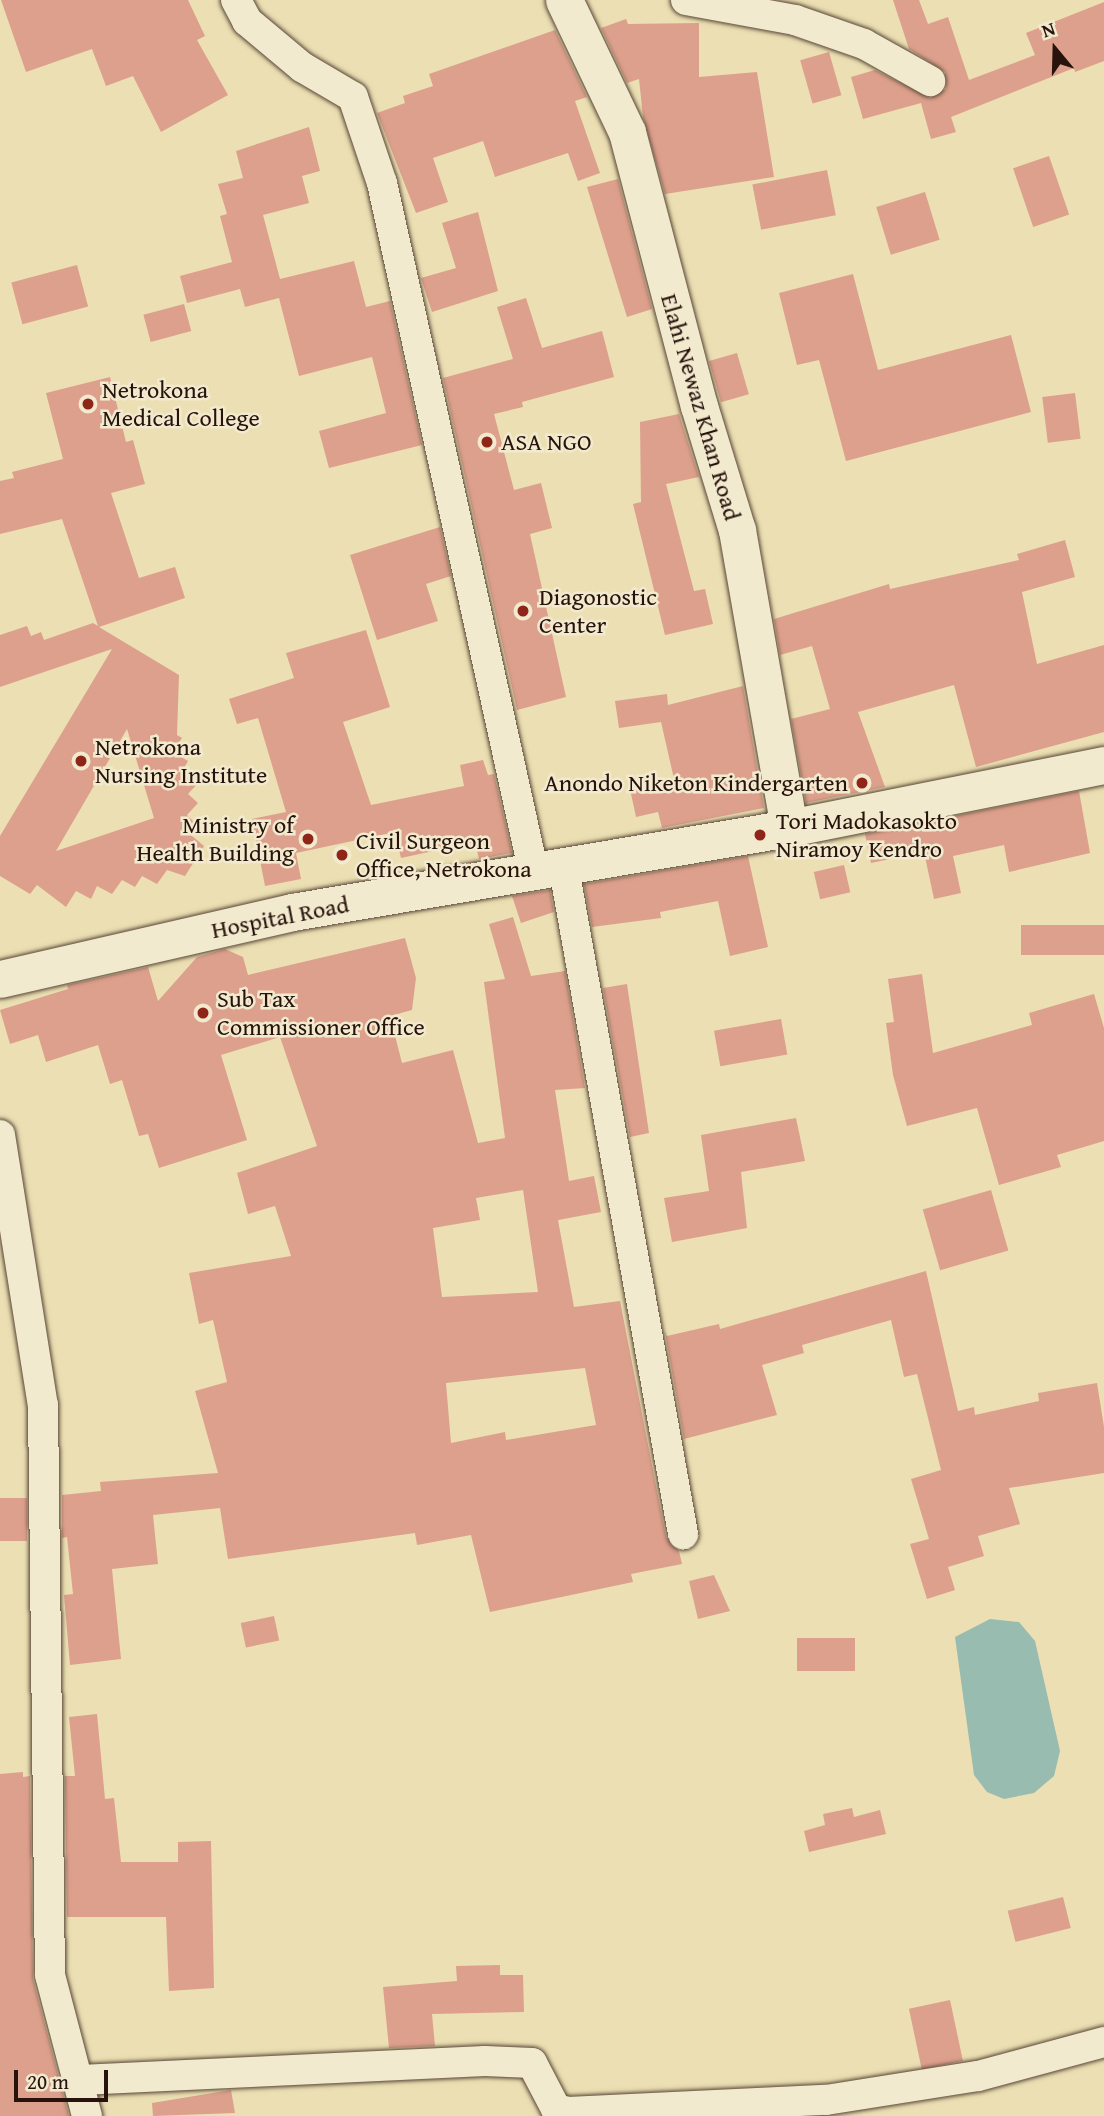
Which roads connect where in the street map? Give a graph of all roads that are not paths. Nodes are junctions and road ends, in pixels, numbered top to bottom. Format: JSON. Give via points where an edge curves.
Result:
{"nodes":[{"id":1,"x":236,"y":0,"type":"edge"},
{"id":2,"x":564,"y":0,"type":"edge"},
{"id":3,"x":686,"y":0,"type":"edge"},
{"id":4,"x":930,"y":81,"type":"dead end"},
{"id":5,"x":1104,"y":765,"type":"edge"},
{"id":6,"x":789,"y":828,"type":"junction"},
{"id":7,"x":549,"y":871,"type":"junction"},
{"id":8,"x":0,"y":979,"type":"edge"},
{"id":9,"x":0,"y":1135,"type":"edge"},
{"id":10,"x":683,"y":1534,"type":"dead end"},
{"id":11,"x":1104,"y":2042,"type":"edge"},
{"id":12,"x":80,"y":2080,"type":"junction"},
{"id":13,"x":87,"y":2116,"type":"edge"}],
"edges":[{"from":1,"to":7,"type":"street","via":[[247,21],[293,60],[353,97],[382,183]]},
{"from":2,"to":6,"type":"street","name":"Elahi Newaz Khan Road","via":[[627,132],[699,406],[737,530]]},
{"from":3,"to":4,"type":"street","via":[[795,20],[864,44]]},
{"from":5,"to":6,"type":"street","name":"Hospital Road"},
{"from":6,"to":7,"type":"street","name":"Hospital Road"},
{"from":7,"to":8,"type":"street","name":"Hospital Road","via":[[292,912]]},
{"from":7,"to":10,"type":"street"},
{"from":9,"to":12,"type":"street","via":[[43,1405],[50,1975]]},
{"from":11,"to":12,"type":"street","via":[[978,2076],[826,2100],[568,2112],[556,2109],[531,2063],[485,2061]]},
{"from":12,"to":13,"type":"street"}]}
